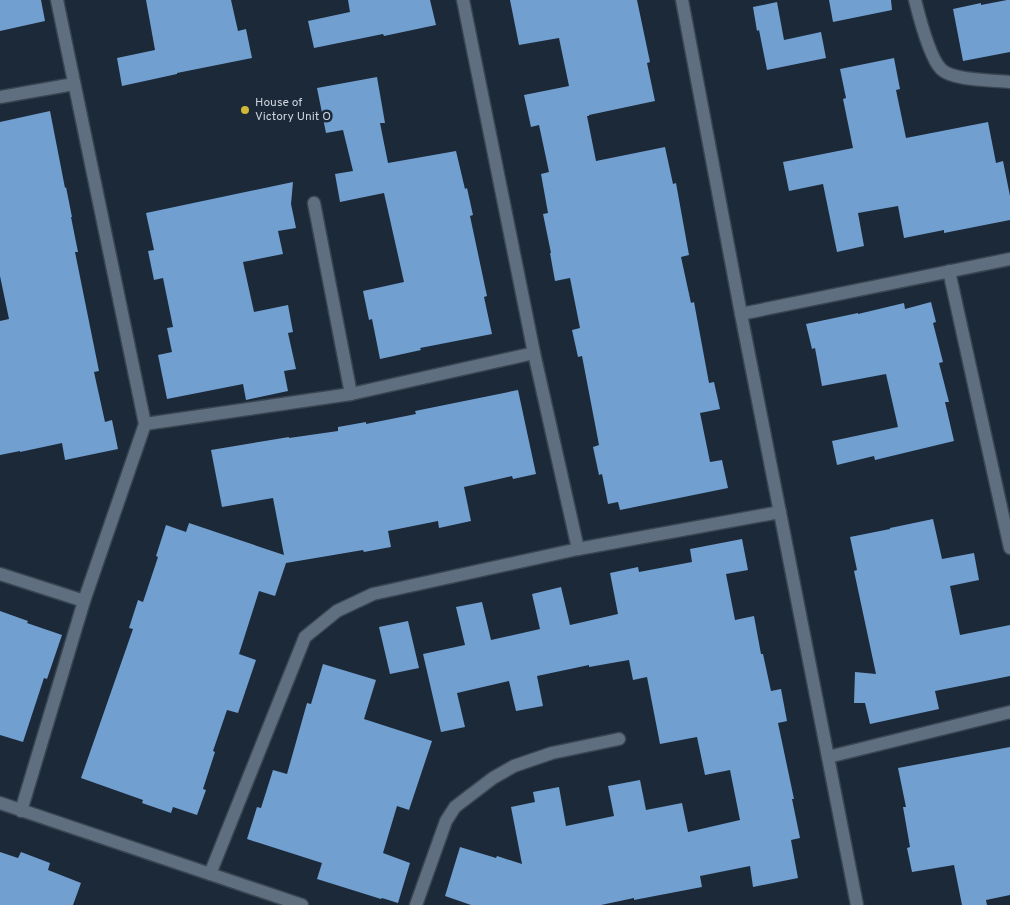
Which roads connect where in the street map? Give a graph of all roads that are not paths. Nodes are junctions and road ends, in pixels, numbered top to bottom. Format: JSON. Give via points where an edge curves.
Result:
{"nodes":[{"id":1,"x":57,"y":0,"type":"edge"},
{"id":2,"x":463,"y":0,"type":"edge"},
{"id":3,"x":682,"y":0,"type":"edge"},
{"id":4,"x":915,"y":0,"type":"edge"},
{"id":5,"x":1010,"y":82,"type":"edge"},
{"id":6,"x":74,"y":84,"type":"junction"},
{"id":7,"x":0,"y":97,"type":"edge"},
{"id":8,"x":314,"y":203,"type":"dead end"},
{"id":9,"x":1010,"y":259,"type":"edge"},
{"id":10,"x":949,"y":271,"type":"junction"},
{"id":11,"x":741,"y":314,"type":"junction"},
{"id":12,"x":534,"y":353,"type":"junction"},
{"id":13,"x":351,"y":394,"type":"junction"},
{"id":14,"x":145,"y":424,"type":"junction"},
{"id":15,"x":780,"y":512,"type":"junction"},
{"id":16,"x":1010,"y":548,"type":"edge"},
{"id":17,"x":578,"y":549,"type":"junction"},
{"id":18,"x":0,"y":574,"type":"edge"},
{"id":19,"x":84,"y":601,"type":"junction"},
{"id":20,"x":1010,"y":712,"type":"edge"},
{"id":21,"x":619,"y":740,"type":"dead end"},
{"id":22,"x":828,"y":757,"type":"junction"},
{"id":23,"x":0,"y":803,"type":"edge"},
{"id":24,"x":21,"y":811,"type":"junction"},
{"id":25,"x":210,"y":874,"type":"junction"},
{"id":26,"x":302,"y":905,"type":"edge"},
{"id":27,"x":416,"y":905,"type":"edge"},
{"id":28,"x":857,"y":905,"type":"edge"}],
"edges":[{"from":1,"to":6,"type":"street"},
{"from":2,"to":12,"type":"street"},
{"from":3,"to":11,"type":"street"},
{"from":4,"to":5,"type":"street","via":[[932,55],[942,70],[970,79]]},
{"from":6,"to":7,"type":"street"},
{"from":6,"to":14,"type":"street"},
{"from":8,"to":13,"type":"street"},
{"from":9,"to":10,"type":"street"},
{"from":10,"to":11,"type":"street"},
{"from":10,"to":16,"type":"street"},
{"from":11,"to":15,"type":"street"},
{"from":12,"to":13,"type":"street"},
{"from":12,"to":17,"type":"street"},
{"from":13,"to":14,"type":"street"},
{"from":14,"to":19,"type":"street"},
{"from":15,"to":17,"type":"street"},
{"from":15,"to":22,"type":"street"},
{"from":17,"to":25,"type":"street","via":[[373,594],[337,611],[305,637]]},
{"from":18,"to":19,"type":"street"},
{"from":19,"to":24,"type":"street"},
{"from":20,"to":22,"type":"street"},
{"from":21,"to":27,"type":"street","via":[[552,753],[514,766],[468,797],[446,821]]},
{"from":22,"to":28,"type":"street"},
{"from":23,"to":24,"type":"street"},
{"from":24,"to":25,"type":"street"},
{"from":25,"to":26,"type":"street"}]}
